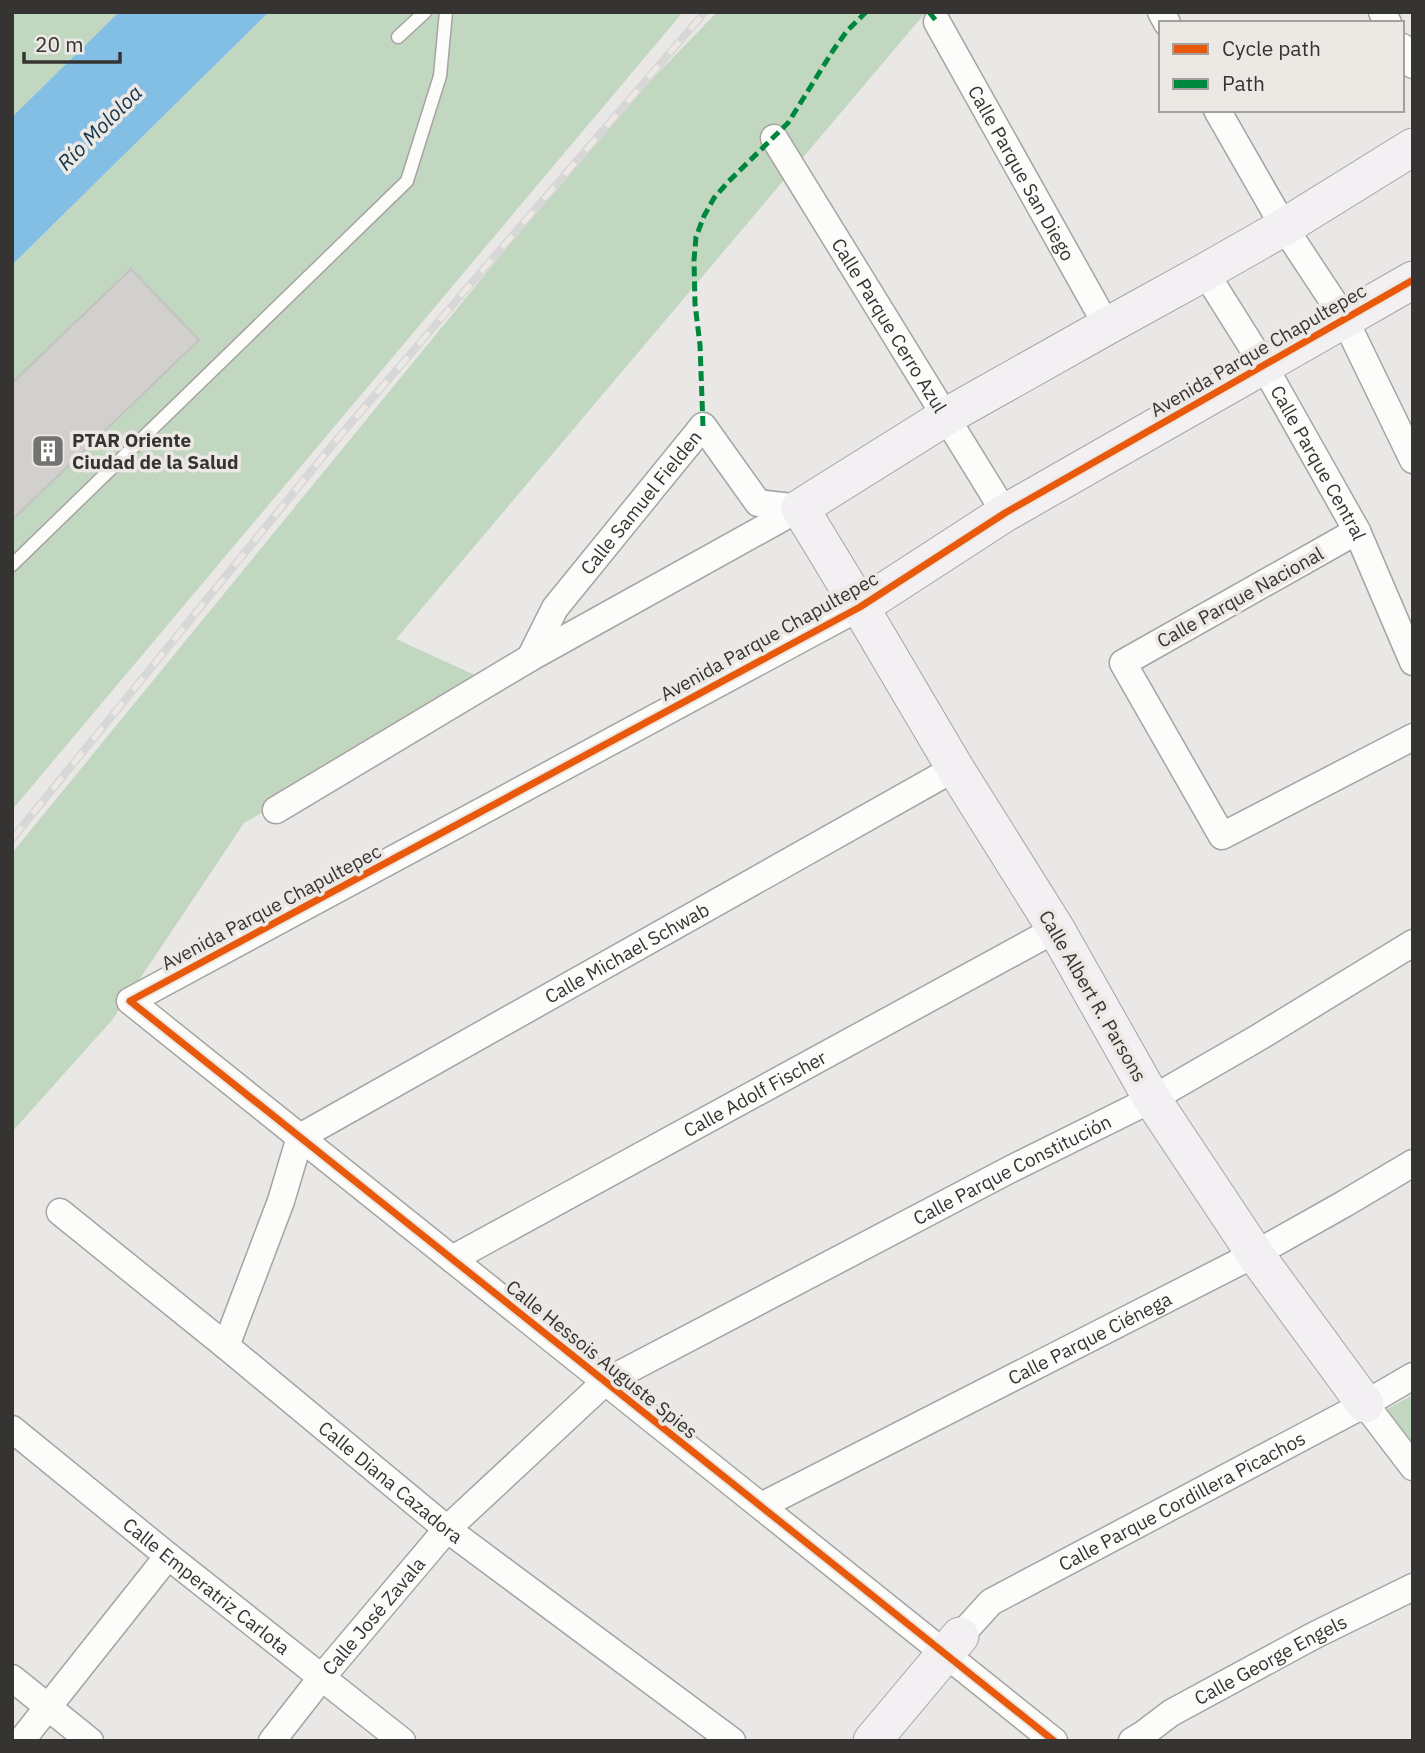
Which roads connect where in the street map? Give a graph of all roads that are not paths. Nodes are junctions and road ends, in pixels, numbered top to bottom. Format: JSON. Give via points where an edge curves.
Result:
{"nodes":[{"id":1,"x":425,"y":12,"type":"edge"},
{"id":2,"x":446,"y":12,"type":"edge"},
{"id":3,"x":937,"y":22,"type":"dead end"},
{"id":4,"x":398,"y":37,"type":"dead end"},
{"id":5,"x":1218,"y":112,"type":"edge"},
{"id":6,"x":774,"y":138,"type":"dead end"},
{"id":7,"x":1413,"y":147,"type":"edge"},
{"id":8,"x":1284,"y":227,"type":"junction"},
{"id":9,"x":1205,"y":272,"type":"junction"},
{"id":10,"x":1413,"y":280,"type":"edge"},
{"id":11,"x":1344,"y":318,"type":"junction"},
{"id":12,"x":1107,"y":326,"type":"junction"},
{"id":13,"x":1264,"y":366,"type":"junction"},
{"id":14,"x":947,"y":416,"type":"junction"},
{"id":15,"x":1413,"y":460,"type":"edge"},
{"id":16,"x":800,"y":508,"type":"junction"},
{"id":17,"x":1005,"y":513,"type":"junction"},
{"id":18,"x":1357,"y":531,"type":"junction"},
{"id":19,"x":12,"y":565,"type":"edge"},
{"id":20,"x":860,"y":607,"type":"junction"},
{"id":21,"x":530,"y":658,"type":"junction"},
{"id":22,"x":1413,"y":662,"type":"edge"},
{"id":23,"x":1413,"y":737,"type":"edge"},
{"id":24,"x":955,"y":768,"type":"junction"},
{"id":25,"x":276,"y":810,"type":"dead end"},
{"id":26,"x":1056,"y":929,"type":"junction"},
{"id":27,"x":1413,"y":943,"type":"edge"},
{"id":28,"x":130,"y":1001,"type":"joint"},
{"id":29,"x":1152,"y":1099,"type":"junction"},
{"id":30,"x":300,"y":1138,"type":"junction"},
{"id":31,"x":1413,"y":1163,"type":"edge"},
{"id":32,"x":60,"y":1212,"type":"dead end"},
{"id":33,"x":1255,"y":1254,"type":"junction"},
{"id":34,"x":452,"y":1259,"type":"junction"},
{"id":35,"x":226,"y":1346,"type":"junction"},
{"id":36,"x":1413,"y":1376,"type":"edge"},
{"id":37,"x":605,"y":1382,"type":"junction"},
{"id":38,"x":1365,"y":1404,"type":"junction"},
{"id":39,"x":12,"y":1429,"type":"edge"},
{"id":40,"x":1413,"y":1467,"type":"edge"},
{"id":41,"x":761,"y":1506,"type":"junction"},
{"id":42,"x":447,"y":1529,"type":"junction"},
{"id":43,"x":168,"y":1556,"type":"junction"},
{"id":44,"x":1413,"y":1587,"type":"edge"},
{"id":45,"x":952,"y":1645,"type":"junction"},
{"id":46,"x":323,"y":1677,"type":"junction"},
{"id":47,"x":12,"y":1678,"type":"edge"},
{"id":48,"x":49,"y":1707,"type":"junction"},
{"id":49,"x":21,"y":1741,"type":"edge"},
{"id":50,"x":90,"y":1741,"type":"edge"},
{"id":51,"x":272,"y":1741,"type":"edge"},
{"id":52,"x":402,"y":1741,"type":"edge"},
{"id":53,"x":732,"y":1741,"type":"edge"},
{"id":54,"x":872,"y":1741,"type":"edge"},
{"id":55,"x":1054,"y":1741,"type":"edge"},
{"id":56,"x":1132,"y":1741,"type":"edge"}],
"edges":[{"from":1,"to":4,"type":"lane"},
{"from":2,"to":19,"type":"lane","via":[[440,76],[407,181]]},
{"from":3,"to":12,"type":"street","name":"Calle Parque San Diego"},
{"from":5,"to":8,"type":"street"},
{"from":6,"to":14,"type":"street","name":"Calle Parque Cerro Azul"},
{"from":7,"to":8,"type":"street"},
{"from":8,"to":9,"type":"street"},
{"from":8,"to":11,"type":"street"},
{"from":9,"to":12,"type":"street"},
{"from":9,"to":13,"type":"street","name":"Calle Parque Central"},
{"from":10,"to":11,"type":"street","name":"Avenida Parque Chapultepec"},
{"from":11,"to":13,"type":"street","name":"Avenida Parque Chapultepec"},
{"from":11,"to":15,"type":"street"},
{"from":12,"to":14,"type":"street"},
{"from":13,"to":17,"type":"street","name":"Avenida Parque Chapultepec"},
{"from":13,"to":18,"type":"street","name":"Calle Parque Central"},
{"from":14,"to":16,"type":"street"},
{"from":14,"to":17,"type":"street","name":"Calle Parque Cerro Azul"},
{"from":16,"to":20,"type":"street","name":"Calle Albert R. Parsons"},
{"from":16,"to":21,"type":"street"},
{"from":16,"to":21,"type":"street","name":"Calle Samuel Fielden","via":[[758,503],[703,426],[555,608]]},
{"from":17,"to":20,"type":"street","name":"Avenida Parque Chapultepec"},
{"from":18,"to":22,"type":"street","name":"Calle Parque Central"},
{"from":18,"to":23,"type":"street","name":"Calle Parque Nacional","via":[[1123,663],[1222,836]]},
{"from":20,"to":24,"type":"street","name":"Calle Albert R. Parsons"},
{"from":20,"to":28,"type":"street","name":"Avenida Parque Chapultepec"},
{"from":21,"to":25,"type":"street"},
{"from":24,"to":26,"type":"street","name":"Calle Albert R. Parsons"},
{"from":24,"to":30,"type":"street","name":"Calle Michael Schwab"},
{"from":26,"to":29,"type":"street","name":"Calle Albert R. Parsons"},
{"from":26,"to":34,"type":"street","name":"Calle Adolf Fischer"},
{"from":27,"to":29,"type":"street","name":"Calle Parque Constitución"},
{"from":28,"to":30,"type":"street","name":"Calle Hessois Auguste Spies"},
{"from":29,"to":33,"type":"street","name":"Calle Albert R. Parsons"},
{"from":29,"to":37,"type":"street","name":"Calle Parque Constitución"},
{"from":30,"to":34,"type":"street","name":"Calle Hessois Auguste Spies"},
{"from":30,"to":35,"type":"street"},
{"from":31,"to":33,"type":"street","name":"Calle Parque Ciénega"},
{"from":32,"to":35,"type":"street","name":"Calle Diana Cazadora"},
{"from":33,"to":38,"type":"street","name":"Calle Albert R. Parsons"},
{"from":33,"to":41,"type":"street","name":"Calle Parque Ciénega"},
{"from":34,"to":37,"type":"street","name":"Calle Hessois Auguste Spies"},
{"from":35,"to":42,"type":"street","name":"Calle Diana Cazadora"},
{"from":36,"to":38,"type":"street","name":"Calle Parque Cordillera Picachos"},
{"from":37,"to":41,"type":"street","name":"Calle Hessois Auguste Spies"},
{"from":37,"to":42,"type":"street","name":"Calle José Zavala"},
{"from":38,"to":40,"type":"street","name":"Calle Albert R. Parsons"},
{"from":38,"to":45,"type":"street","name":"Calle Parque Cordillera Picachos","via":[[991,1602]]},
{"from":39,"to":43,"type":"street","name":"Calle Emperatriz Carlota"},
{"from":41,"to":45,"type":"street","name":"Calle Hessois Auguste Spies"},
{"from":42,"to":46,"type":"street","name":"Calle José Zavala"},
{"from":42,"to":53,"type":"street","name":"Calle Diana Cazadora"},
{"from":43,"to":46,"type":"street","name":"Calle Emperatriz Carlota"},
{"from":43,"to":48,"type":"street"},
{"from":44,"to":56,"type":"street","name":"Calle George Engels","via":[[1171,1713]]},
{"from":45,"to":54,"type":"street"},
{"from":45,"to":55,"type":"street","name":"Calle Hessois Auguste Spies"},
{"from":46,"to":51,"type":"street","name":"Calle José Zavala"},
{"from":46,"to":52,"type":"street","name":"Calle Emperatriz Carlota"},
{"from":47,"to":48,"type":"street"},
{"from":48,"to":49,"type":"street"},
{"from":48,"to":50,"type":"street"}]}
